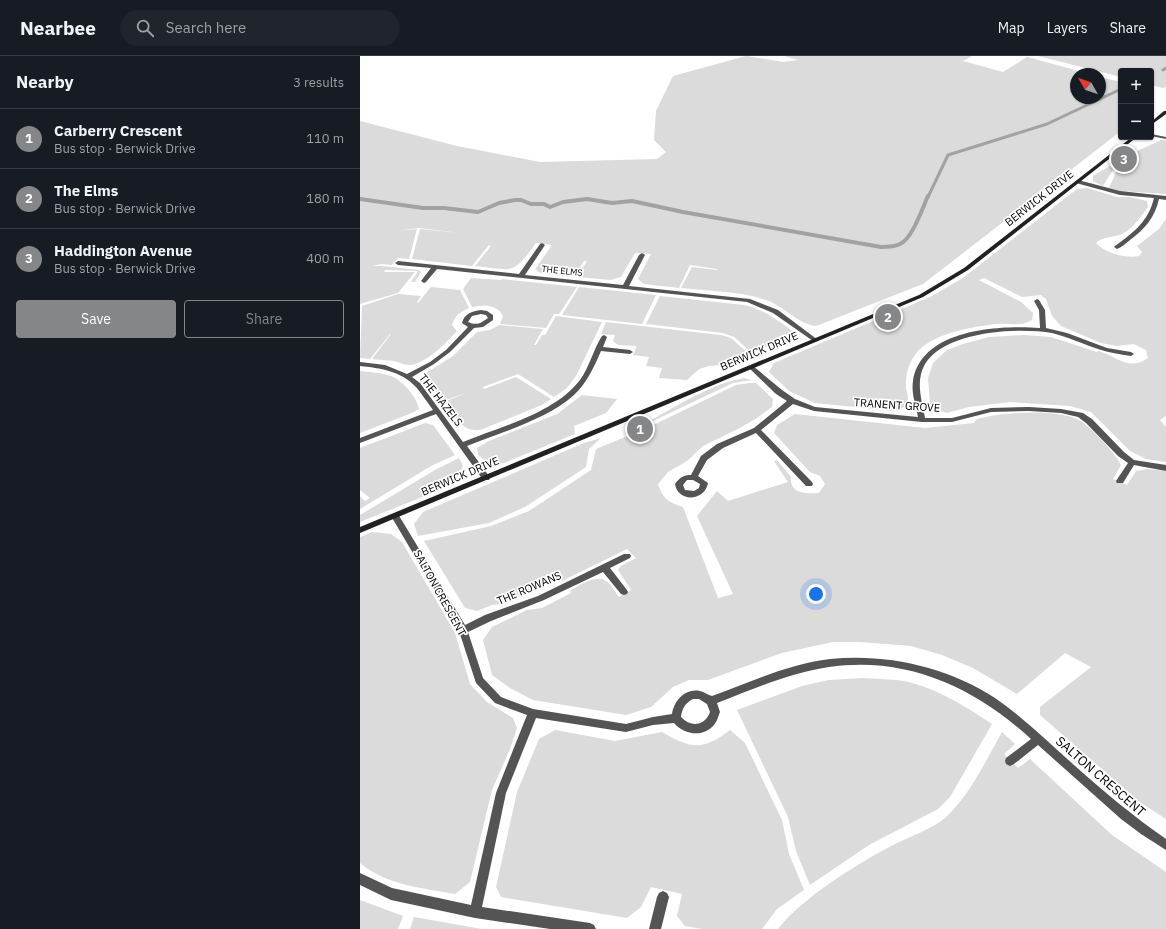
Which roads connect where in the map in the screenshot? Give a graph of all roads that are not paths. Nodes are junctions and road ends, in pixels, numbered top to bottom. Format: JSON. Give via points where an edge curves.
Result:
{"nodes":[{"id":1,"x":1166,"y":112,"type":"edge"},
{"id":2,"x":1154,"y":122,"type":"edge"},
{"id":3,"x":1154,"y":136,"type":"edge"},
{"id":4,"x":1166,"y":138,"type":"edge"},
{"id":5,"x":1131,"y":140,"type":"edge"},
{"id":6,"x":1078,"y":182,"type":"junction"},
{"id":7,"x":1157,"y":197,"type":"junction"},
{"id":8,"x":1166,"y":198,"type":"edge"},
{"id":9,"x":542,"y":245,"type":"dead end"},
{"id":10,"x":1117,"y":247,"type":"dead end"},
{"id":11,"x":642,"y":255,"type":"dead end"},
{"id":12,"x":398,"y":263,"type":"dead end"},
{"id":13,"x":435,"y":267,"type":"junction"},
{"id":14,"x":521,"y":276,"type":"junction"},
{"id":15,"x":424,"y":281,"type":"dead end"},
{"id":16,"x":625,"y":287,"type":"junction"},
{"id":17,"x":1037,"y":301,"type":"dead end"},
{"id":18,"x":472,"y":326,"type":"dead end"},
{"id":19,"x":1043,"y":330,"type":"junction"},
{"id":20,"x":604,"y":336,"type":"dead end"},
{"id":21,"x":815,"y":340,"type":"junction"},
{"id":22,"x":599,"y":349,"type":"junction"},
{"id":23,"x":630,"y":352,"type":"dead end"},
{"id":24,"x":1131,"y":354,"type":"dead end"},
{"id":25,"x":360,"y":364,"type":"edge"},
{"id":26,"x":751,"y":367,"type":"junction"},
{"id":27,"x":408,"y":376,"type":"junction"},
{"id":28,"x":792,"y":401,"type":"junction"},
{"id":29,"x":437,"y":411,"type":"junction"},
{"id":30,"x":922,"y":420,"type":"junction"},
{"id":31,"x":757,"y":430,"type":"junction"},
{"id":32,"x":360,"y":441,"type":"edge"},
{"id":33,"x":462,"y":445,"type":"junction"},
{"id":34,"x":1132,"y":462,"type":"junction"},
{"id":35,"x":1166,"y":468,"type":"edge"},
{"id":36,"x":694,"y":477,"type":"dead end"},
{"id":37,"x":486,"y":478,"type":"junction"},
{"id":38,"x":1120,"y":481,"type":"dead end"},
{"id":39,"x":809,"y":484,"type":"dead end"},
{"id":40,"x":395,"y":516,"type":"junction"},
{"id":41,"x":360,"y":530,"type":"edge"},
{"id":42,"x":627,"y":556,"type":"dead end"},
{"id":43,"x":604,"y":567,"type":"junction"},
{"id":44,"x":624,"y":592,"type":"dead end"},
{"id":45,"x":463,"y":630,"type":"junction"},
{"id":46,"x":711,"y":701,"type":"junction"},
{"id":47,"x":534,"y":713,"type":"junction"},
{"id":48,"x":676,"y":718,"type":"junction"},
{"id":49,"x":1038,"y":739,"type":"junction"},
{"id":50,"x":1010,"y":761,"type":"dead end"},
{"id":51,"x":1166,"y":845,"type":"edge"},
{"id":52,"x":360,"y":879,"type":"edge"},
{"id":53,"x":664,"y":897,"type":"dead end"},
{"id":54,"x":476,"y":912,"type":"junction"},
{"id":55,"x":590,"y":929,"type":"edge"},
{"id":56,"x":655,"y":929,"type":"edge"}],
"edges":[{"from":1,"to":2,"type":"street"},
{"from":3,"to":4,"type":"street"},
{"from":5,"to":6,"type":"street","name":"BERWICK DRIVE"},
{"from":6,"to":7,"type":"street","via":[[1120,193]]},
{"from":6,"to":21,"type":"street","name":"BERWICK DRIVE","via":[[945,283],[921,296]]},
{"from":7,"to":8,"type":"street"},
{"from":7,"to":10,"type":"street","via":[[1150,220]]},
{"from":9,"to":14,"type":"street","name":"THE ELMS"},
{"from":11,"to":16,"type":"street"},
{"from":12,"to":13,"type":"street","name":"THE ELMS"},
{"from":13,"to":14,"type":"street","name":"THE ELMS"},
{"from":13,"to":15,"type":"street"},
{"from":14,"to":16,"type":"street","name":"THE ELMS"},
{"from":16,"to":21,"type":"street","name":"THE ELMS","via":[[748,300],[763,304],[777,311]]},
{"from":17,"to":19,"type":"street","via":[[1042,310]]},
{"from":18,"to":27,"type":"street","via":[[448,351]]},
{"from":19,"to":24,"type":"street"},
{"from":19,"to":30,"type":"street","via":[[1012,329],[983,332],[941,345],[928,354],[919,367],[916,381]]},
{"from":20,"to":22,"type":"street"},
{"from":21,"to":26,"type":"street","name":"BERWICK DRIVE"},
{"from":22,"to":23,"type":"street"},
{"from":22,"to":33,"type":"street","via":[[581,383],[560,403]]},
{"from":25,"to":27,"type":"street","name":"THE HAZELS","via":[[392,368]]},
{"from":26,"to":28,"type":"street","name":"TRANENT GROVE","via":[[778,392]]},
{"from":26,"to":37,"type":"street","name":"BERWICK DRIVE"},
{"from":27,"to":29,"type":"street","name":"THE HAZELS"},
{"from":28,"to":30,"type":"street","name":"TRANENT GROVE","via":[[814,409]]},
{"from":28,"to":31,"type":"street"},
{"from":29,"to":32,"type":"street"},
{"from":29,"to":33,"type":"street","name":"THE HAZELS"},
{"from":30,"to":34,"type":"street","name":"TRANENT GROVE","via":[[952,420],[991,410],[1029,408],[1061,411],[1080,415],[1089,421]]},
{"from":31,"to":36,"type":"street","via":[[720,446],[704,458]]},
{"from":31,"to":39,"type":"street"},
{"from":33,"to":37,"type":"street","name":"THE HAZELS"},
{"from":34,"to":35,"type":"street","name":"TRANENT GROVE"},
{"from":34,"to":38,"type":"street"},
{"from":37,"to":40,"type":"street","name":"BERWICK DRIVE"},
{"from":40,"to":41,"type":"street","name":"BERWICK DRIVE"},
{"from":40,"to":45,"type":"street","name":"SALTON CRESCENT"},
{"from":42,"to":43,"type":"street","name":"THE ROWANS"},
{"from":43,"to":44,"type":"street"},
{"from":43,"to":45,"type":"street","name":"THE ROWANS","via":[[541,598]]},
{"from":45,"to":47,"type":"street","name":"SALTON CRESCENT","via":[[479,680],[498,700]]},
{"from":46,"to":48,"type":"street","via":[[700,695],[687,697],[678,706]]},
{"from":46,"to":48,"type":"street","via":[[714,706],[714,718],[704,727],[685,727]]},
{"from":46,"to":49,"type":"street","name":"SALTON CRESCENT","via":[[804,668],[850,661],[894,663],[940,675],[981,694]]},
{"from":47,"to":48,"type":"street","name":"SALTON CRESCENT","via":[[626,728],[653,720]]},
{"from":47,"to":54,"type":"street","via":[[501,793]]},
{"from":49,"to":50,"type":"street","name":"SALTON CRESCENT"},
{"from":49,"to":51,"type":"street","name":"SALTON CRESCENT","via":[[1115,810]]},
{"from":52,"to":54,"type":"street","via":[[391,894]]},
{"from":53,"to":56,"type":"street"},
{"from":54,"to":55,"type":"street"}]}
